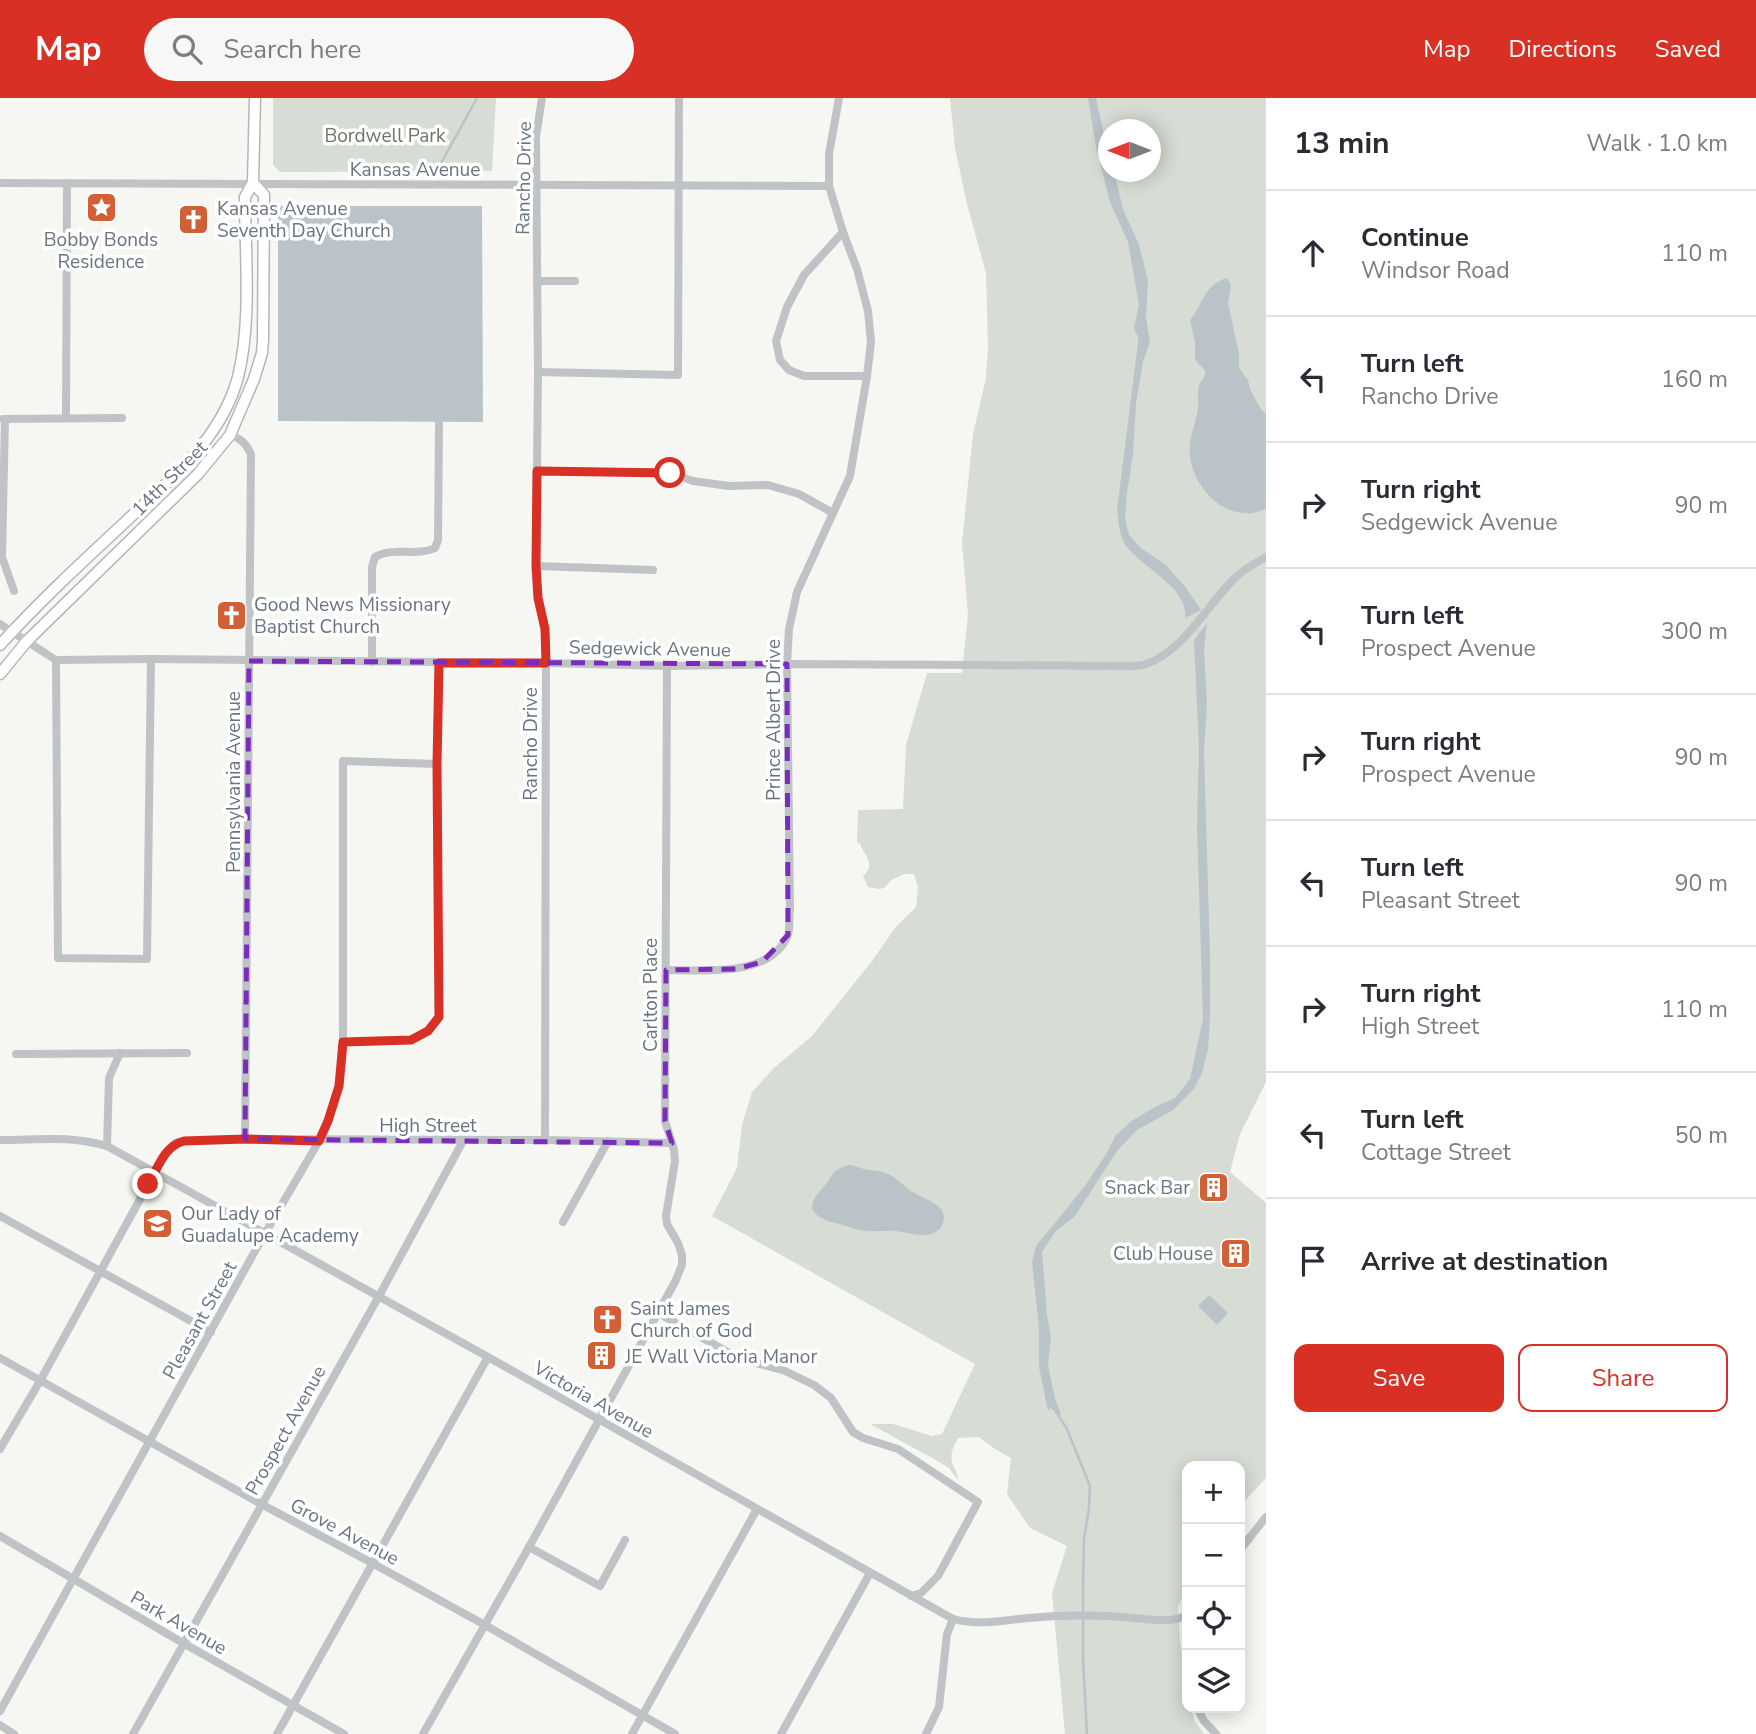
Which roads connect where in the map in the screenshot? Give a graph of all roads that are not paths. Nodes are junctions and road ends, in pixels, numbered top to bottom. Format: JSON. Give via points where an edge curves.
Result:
{"nodes":[{"id":1,"x":255,"y":98,"type":"edge"},
{"id":2,"x":542,"y":98,"type":"edge"},
{"id":3,"x":679,"y":98,"type":"edge"},
{"id":4,"x":839,"y":98,"type":"edge"},
{"id":5,"x":0,"y":183,"type":"edge"},
{"id":6,"x":67,"y":183,"type":"junction"},
{"id":7,"x":253,"y":183,"type":"junction"},
{"id":8,"x":536,"y":185,"type":"junction"},
{"id":9,"x":678,"y":186,"type":"junction"},
{"id":10,"x":829,"y":186,"type":"junction"},
{"id":11,"x":843,"y":232,"type":"junction"},
{"id":12,"x":537,"y":281,"type":"junction"},
{"id":13,"x":575,"y":281,"type":"dead end"},
{"id":14,"x":538,"y":372,"type":"junction"},
{"id":15,"x":867,"y":376,"type":"junction"},
{"id":16,"x":66,"y":418,"type":"junction"},
{"id":17,"x":122,"y":418,"type":"dead end"},
{"id":18,"x":3,"y":419,"type":"edge"},
{"id":19,"x":439,"y":424,"type":"dead end"},
{"id":20,"x":230,"y":435,"type":"junction"},
{"id":21,"x":537,"y":471,"type":"junction"},
{"id":22,"x":833,"y":513,"type":"junction"},
{"id":23,"x":1266,"y":557,"type":"edge"},
{"id":24,"x":536,"y":566,"type":"junction"},
{"id":25,"x":653,"y":570,"type":"dead end"},
{"id":26,"x":14,"y":591,"type":"dead end"},
{"id":27,"x":0,"y":624,"type":"edge"},
{"id":28,"x":12,"y":632,"type":"junction"},
{"id":29,"x":27,"y":641,"type":"junction"},
{"id":30,"x":0,"y":645,"type":"edge"},
{"id":31,"x":151,"y":659,"type":"junction"},
{"id":32,"x":56,"y":660,"type":"junction"},
{"id":33,"x":249,"y":661,"type":"junction"},
{"id":34,"x":372,"y":662,"type":"junction"},
{"id":35,"x":439,"y":663,"type":"junction"},
{"id":36,"x":546,"y":663,"type":"junction"},
{"id":37,"x":787,"y":664,"type":"junction"},
{"id":38,"x":667,"y":666,"type":"junction"},
{"id":39,"x":0,"y":674,"type":"edge"},
{"id":40,"x":437,"y":764,"type":"junction"},
{"id":41,"x":666,"y":970,"type":"junction"},
{"id":42,"x":343,"y":1042,"type":"junction"},
{"id":43,"x":187,"y":1053,"type":"dead end"},
{"id":44,"x":16,"y":1054,"type":"dead end"},
{"id":45,"x":120,"y":1054,"type":"junction"},
{"id":46,"x":245,"y":1139,"type":"junction"},
{"id":47,"x":0,"y":1140,"type":"edge"},
{"id":48,"x":545,"y":1140,"type":"junction"},
{"id":49,"x":319,"y":1141,"type":"junction"},
{"id":50,"x":463,"y":1141,"type":"junction"},
{"id":51,"x":608,"y":1141,"type":"junction"},
{"id":52,"x":671,"y":1143,"type":"junction"},
{"id":53,"x":107,"y":1146,"type":"junction"},
{"id":54,"x":155,"y":1172,"type":"junction"},
{"id":55,"x":0,"y":1216,"type":"edge"},
{"id":56,"x":563,"y":1222,"type":"dead end"},
{"id":57,"x":265,"y":1234,"type":"junction"},
{"id":58,"x":100,"y":1271,"type":"junction"},
{"id":59,"x":379,"y":1296,"type":"junction"},
{"id":60,"x":658,"y":1313,"type":"junction"},
{"id":61,"x":211,"y":1332,"type":"junction"},
{"id":62,"x":488,"y":1357,"type":"junction"},
{"id":63,"x":0,"y":1358,"type":"edge"},
{"id":64,"x":40,"y":1381,"type":"junction"},
{"id":65,"x":598,"y":1420,"type":"junction"},
{"id":66,"x":150,"y":1441,"type":"junction"},
{"id":67,"x":0,"y":1450,"type":"edge"},
{"id":68,"x":261,"y":1504,"type":"junction"},
{"id":69,"x":757,"y":1509,"type":"junction"},
{"id":70,"x":1266,"y":1517,"type":"edge"},
{"id":71,"x":0,"y":1536,"type":"edge"},
{"id":72,"x":625,"y":1540,"type":"dead end"},
{"id":73,"x":1245,"y":1544,"type":"edge"},
{"id":74,"x":529,"y":1547,"type":"junction"},
{"id":75,"x":372,"y":1563,"type":"junction"},
{"id":76,"x":870,"y":1573,"type":"junction"},
{"id":77,"x":73,"y":1580,"type":"junction"},
{"id":78,"x":911,"y":1596,"type":"junction"},
{"id":79,"x":1182,"y":1617,"type":"edge"},
{"id":80,"x":953,"y":1619,"type":"junction"},
{"id":81,"x":485,"y":1625,"type":"junction"},
{"id":82,"x":183,"y":1643,"type":"junction"},
{"id":83,"x":293,"y":1705,"type":"junction"},
{"id":84,"x":0,"y":1711,"type":"edge"},
{"id":85,"x":1200,"y":1713,"type":"edge"},
{"id":86,"x":642,"y":1716,"type":"junction"},
{"id":87,"x":0,"y":1725,"type":"edge"},
{"id":88,"x":14,"y":1734,"type":"edge"},
{"id":89,"x":133,"y":1734,"type":"edge"},
{"id":90,"x":277,"y":1734,"type":"edge"},
{"id":91,"x":344,"y":1734,"type":"edge"},
{"id":92,"x":423,"y":1734,"type":"edge"},
{"id":93,"x":632,"y":1734,"type":"edge"},
{"id":94,"x":675,"y":1734,"type":"edge"},
{"id":95,"x":781,"y":1734,"type":"edge"},
{"id":96,"x":926,"y":1734,"type":"edge"},
{"id":97,"x":1216,"y":1734,"type":"edge"}],
"edges":[{"from":1,"to":7,"type":"main road"},
{"from":2,"to":8,"type":"street","name":"Rancho Drive"},
{"from":3,"to":9,"type":"street"},
{"from":4,"to":10,"type":"street","name":"Prince Albert Drive","via":[[829,154]]},
{"from":5,"to":6,"type":"street","name":"Kansas Avenue"},
{"from":6,"to":7,"type":"street","name":"Kansas Avenue"},
{"from":6,"to":16,"type":"street"},
{"from":7,"to":8,"type":"street","name":"Kansas Avenue"},
{"from":7,"to":20,"type":"main road","name":"14th Street","via":[[264,195],[262,353]]},
{"from":7,"to":28,"type":"main road","name":"14th Street","via":[[245,197],[246,320],[228,406],[210,437],[186,464]]},
{"from":8,"to":9,"type":"street","name":"Kansas Avenue"},
{"from":8,"to":12,"type":"street","name":"Rancho Drive"},
{"from":9,"to":10,"type":"street","name":"Kansas Avenue"},
{"from":9,"to":14,"type":"street","via":[[678,374]]},
{"from":10,"to":11,"type":"street","name":"Prince Albert Drive"},
{"from":11,"to":15,"type":"street","name":"Prince Albert Drive","via":[[868,311]]},
{"from":11,"to":15,"type":"street","via":[[804,275],[776,341],[780,360],[804,376]]},
{"from":12,"to":13,"type":"street"},
{"from":12,"to":14,"type":"street","name":"Rancho Drive"},
{"from":14,"to":21,"type":"street","name":"Rancho Drive"},
{"from":15,"to":22,"type":"street","name":"Prince Albert Drive","via":[[850,477]]},
{"from":16,"to":17,"type":"street"},
{"from":16,"to":18,"type":"street"},
{"from":18,"to":26,"type":"street","via":[[2,556]]},
{"from":19,"to":34,"type":"street","via":[[438,540],[427,552],[383,552],[375,557]]},
{"from":20,"to":29,"type":"main road","name":"14th Street","via":[[198,474]]},
{"from":20,"to":33,"type":"street","name":"Pennsylvania Avenue","via":[[251,454]]},
{"from":21,"to":22,"type":"street","via":[[670,473],[729,486],[768,485],[799,494]]},
{"from":21,"to":24,"type":"street","name":"Rancho Drive"},
{"from":22,"to":37,"type":"street","name":"Prince Albert Drive","via":[[797,592]]},
{"from":23,"to":37,"type":"street","name":"Sedgewick Avenue","via":[[1237,576],[1196,625],[1161,658],[1146,665]]},
{"from":24,"to":25,"type":"street"},
{"from":24,"to":36,"type":"street","name":"Rancho Drive"},
{"from":27,"to":28,"type":"street"},
{"from":28,"to":29,"type":"street"},
{"from":28,"to":30,"type":"main road","name":"14th Street"},
{"from":29,"to":32,"type":"street"},
{"from":29,"to":39,"type":"main road","name":"14th Street"},
{"from":31,"to":32,"type":"street","name":"Sedgewick Avenue"},
{"from":31,"to":32,"type":"street","via":[[147,959],[58,958]]},
{"from":31,"to":33,"type":"street","name":"Sedgewick Avenue"},
{"from":33,"to":34,"type":"street","name":"Sedgewick Avenue"},
{"from":33,"to":46,"type":"street","name":"Pennsylvania Avenue"},
{"from":34,"to":35,"type":"street","name":"Sedgewick Avenue"},
{"from":35,"to":36,"type":"street","name":"Sedgewick Avenue"},
{"from":35,"to":40,"type":"street"},
{"from":36,"to":38,"type":"street","name":"Sedgewick Avenue"},
{"from":36,"to":48,"type":"street","name":"Rancho Drive"},
{"from":37,"to":38,"type":"street","name":"Sedgewick Avenue"},
{"from":37,"to":41,"type":"street","name":"Prince Albert Drive","via":[[788,935],[762,962],[736,969]]},
{"from":38,"to":41,"type":"street","name":"Carlton Place"},
{"from":40,"to":42,"type":"street","via":[[439,1017],[428,1031],[411,1040]]},
{"from":40,"to":42,"type":"street","name":"Pleasant Street","via":[[344,761]]},
{"from":41,"to":52,"type":"street","name":"Carlton Place","via":[[664,1121]]},
{"from":42,"to":49,"type":"street","name":"Pleasant Street","via":[[339,1086]]},
{"from":43,"to":45,"type":"street"},
{"from":44,"to":45,"type":"street"},
{"from":45,"to":53,"type":"street","via":[[109,1078]]},
{"from":46,"to":49,"type":"street","name":"High Street"},
{"from":46,"to":54,"type":"street","name":"High Street","via":[[175,1143]]},
{"from":47,"to":53,"type":"street","name":"Victoria Avenue","via":[[55,1138]]},
{"from":48,"to":50,"type":"street","name":"High Street"},
{"from":48,"to":51,"type":"street","name":"High Street"},
{"from":49,"to":50,"type":"street","name":"High Street"},
{"from":49,"to":57,"type":"street","name":"Pleasant Street"},
{"from":50,"to":59,"type":"street","name":"Prospect Avenue"},
{"from":51,"to":52,"type":"street","name":"High Street"},
{"from":51,"to":56,"type":"street"},
{"from":52,"to":60,"type":"street","name":"Carlton Place","via":[[675,1161],[666,1216],[682,1260]]},
{"from":53,"to":54,"type":"street","name":"Victoria Avenue"},
{"from":54,"to":57,"type":"street","name":"Victoria Avenue"},
{"from":54,"to":58,"type":"street"},
{"from":55,"to":58,"type":"street"},
{"from":57,"to":59,"type":"street","name":"Victoria Avenue"},
{"from":57,"to":61,"type":"street","name":"Pleasant Street"},
{"from":58,"to":61,"type":"street"},
{"from":58,"to":64,"type":"street"},
{"from":59,"to":62,"type":"street","name":"Victoria Avenue"},
{"from":59,"to":68,"type":"street","name":"Prospect Avenue"},
{"from":60,"to":65,"type":"street","name":"Carlton Place"},
{"from":60,"to":78,"type":"street","via":[[740,1359],[783,1370],[814,1385],[831,1398],[853,1432],[898,1449],[978,1502],[937,1576],[919,1595]]},
{"from":61,"to":66,"type":"street","name":"Pleasant Street"},
{"from":62,"to":65,"type":"street","name":"Victoria Avenue"},
{"from":62,"to":75,"type":"street"},
{"from":63,"to":64,"type":"street","name":"Grove Avenue"},
{"from":64,"to":66,"type":"street","name":"Grove Avenue"},
{"from":64,"to":67,"type":"street"},
{"from":65,"to":69,"type":"street","name":"Victoria Avenue"},
{"from":65,"to":74,"type":"street","name":"Carlton Place"},
{"from":66,"to":68,"type":"street","name":"Grove Avenue"},
{"from":66,"to":77,"type":"street","name":"Pleasant Street"},
{"from":68,"to":75,"type":"street","name":"Grove Avenue"},
{"from":68,"to":82,"type":"street","name":"Prospect Avenue"},
{"from":69,"to":76,"type":"street","name":"Victoria Avenue"},
{"from":69,"to":86,"type":"street"},
{"from":70,"to":73,"type":"street"},
{"from":71,"to":77,"type":"street","name":"Park Avenue"},
{"from":72,"to":74,"type":"street","via":[[600,1586]]},
{"from":74,"to":81,"type":"street","name":"Carlton Place"},
{"from":75,"to":81,"type":"street","name":"Grove Avenue"},
{"from":75,"to":83,"type":"street"},
{"from":76,"to":78,"type":"street","name":"Victoria Avenue"},
{"from":76,"to":95,"type":"street"},
{"from":77,"to":82,"type":"street","name":"Park Avenue"},
{"from":77,"to":84,"type":"street","name":"Pleasant Street"},
{"from":78,"to":80,"type":"street","name":"Victoria Avenue"},
{"from":79,"to":80,"type":"street","name":"Victoria Avenue","via":[[1065,1616],[979,1623]]},
{"from":80,"to":96,"type":"street","via":[[947,1634],[939,1707]]},
{"from":81,"to":86,"type":"street","name":"Grove Avenue"},
{"from":81,"to":92,"type":"street","name":"Carlton Place"},
{"from":82,"to":83,"type":"street","name":"Park Avenue"},
{"from":82,"to":89,"type":"street","name":"Prospect Avenue"},
{"from":83,"to":90,"type":"street"},
{"from":83,"to":91,"type":"street","name":"Park Avenue"},
{"from":85,"to":97,"type":"street"},
{"from":86,"to":93,"type":"street"},
{"from":86,"to":94,"type":"street","name":"Grove Avenue"},
{"from":87,"to":88,"type":"street"}]}
